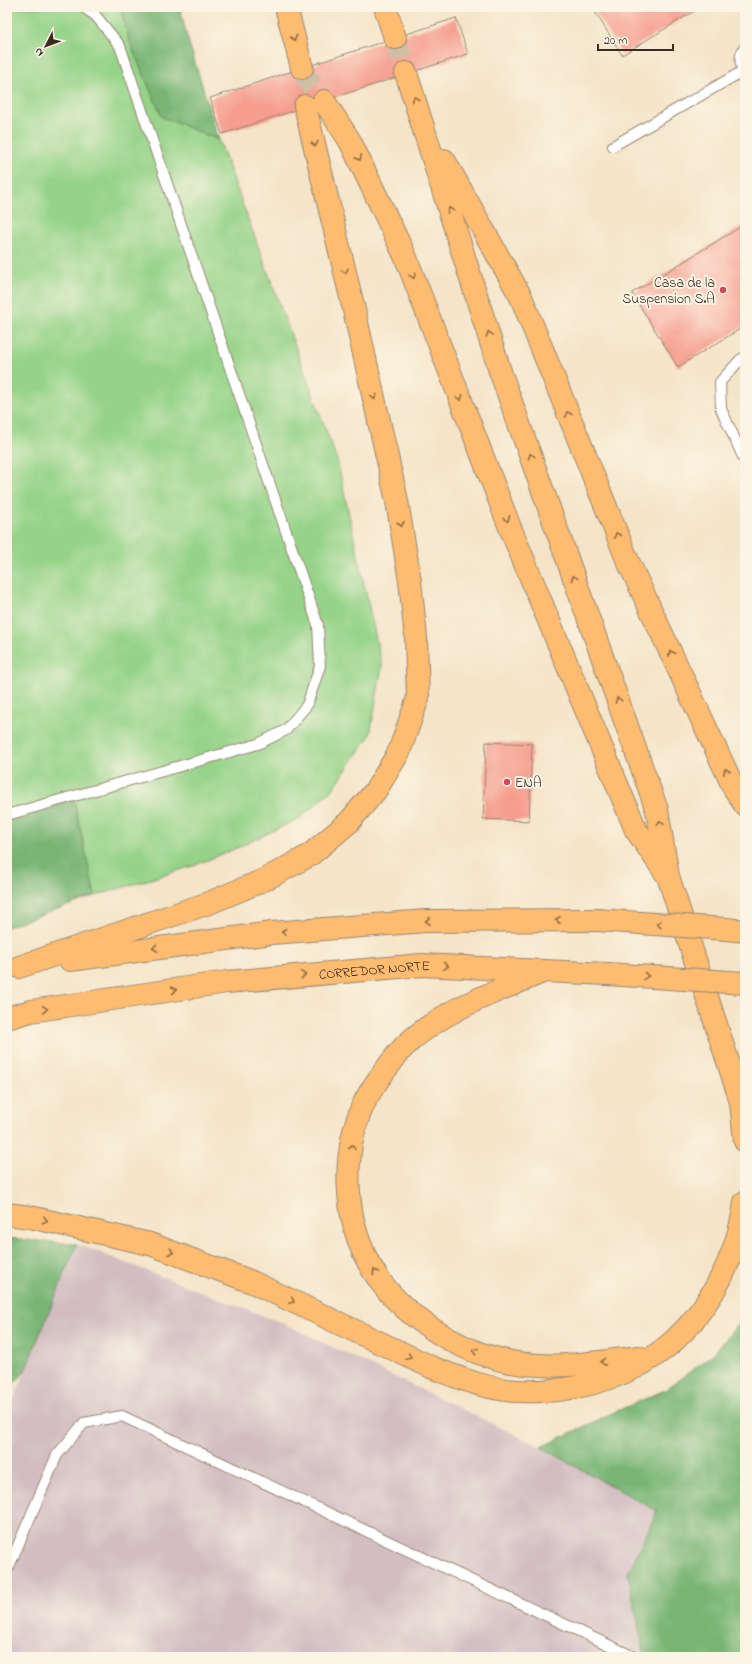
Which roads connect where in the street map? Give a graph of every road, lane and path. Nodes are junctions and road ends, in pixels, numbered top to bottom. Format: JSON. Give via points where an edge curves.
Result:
{"nodes":[{"id":1,"x":83,"y":7,"type":"edge"},
{"id":2,"x":286,"y":7,"type":"edge"},
{"id":3,"x":385,"y":7,"type":"edge"},
{"id":4,"x":395,"y":38,"type":"tunnel mouth"},
{"id":5,"x":745,"y":47,"type":"edge"},
{"id":6,"x":302,"y":68,"type":"tunnel mouth"},
{"id":7,"x":744,"y":72,"type":"edge"},
{"id":8,"x":406,"y":74,"type":"tunnel mouth"},
{"id":9,"x":423,"y":124,"type":"junction"},
{"id":10,"x":613,"y":146,"type":"dead end"},
{"id":11,"x":745,"y":357,"type":"edge"},
{"id":12,"x":745,"y":461,"type":"edge"},
{"id":13,"x":745,"y":805,"type":"edge"},
{"id":14,"x":7,"y":815,"type":"edge"},
{"id":15,"x":668,"y":876,"type":"junction"},
{"id":16,"x":735,"y":930,"type":"edge"},
{"id":17,"x":13,"y":968,"type":"edge"},
{"id":18,"x":545,"y":971,"type":"junction"},
{"id":19,"x":745,"y":983,"type":"edge"},
{"id":20,"x":7,"y":1018,"type":"edge"},
{"id":21,"x":745,"y":1142,"type":"edge"},
{"id":22,"x":745,"y":1202,"type":"edge"},
{"id":23,"x":7,"y":1214,"type":"edge"},
{"id":24,"x":656,"y":1354,"type":"junction"},
{"id":25,"x":7,"y":1571,"type":"edge"},
{"id":26,"x":634,"y":1657,"type":"edge"}],
"edges":[{"from":1,"to":14,"type":"lane","via":[[96,16],[120,46],[318,625],[320,666],[307,705],[286,730],[258,744]]},
{"from":2,"to":6,"type":"highway","one_way":true},
{"from":3,"to":4,"type":"highway"},
{"from":5,"to":7,"type":"lane","via":[[740,62]]},
{"from":7,"to":10,"type":"lane"},
{"from":9,"to":8,"type":"highway","one_way":true},
{"from":13,"to":9,"type":"highway","one_way":true,"via":[[734,788],[626,559],[521,296]]},
{"from":15,"to":9,"type":"highway","one_way":true,"via":[[657,810],[500,371]]},
{"from":11,"to":12,"type":"lane","via":[[720,382],[721,408]]},
{"from":15,"to":17,"type":"highway","via":[[636,830],[509,525],[406,258],[350,141],[315,104],[355,314],[397,501],[410,581],[416,638],[418,698],[399,752],[376,790],[349,822],[310,855],[264,880],[209,903]]},
{"from":15,"to":21,"type":"highway","via":[[740,1102]]},
{"from":16,"to":17,"type":"highway","one_way":true,"bridge":true,"via":[[597,920],[426,921],[272,933]]},
{"from":18,"to":19,"type":"highway","name":"CORREDOR NORTE","one_way":true,"bridge":true},
{"from":20,"to":18,"type":"highway","name":"CORREDOR NORTE","one_way":true,"via":[[31,1011],[227,982],[422,965]]},
{"from":24,"to":18,"type":"highway","one_way":true,"via":[[585,1365],[558,1366],[502,1360],[477,1352],[451,1341],[409,1312],[389,1292],[374,1272],[362,1249],[355,1227],[350,1198],[351,1148],[366,1100],[378,1079],[407,1044],[426,1027],[475,1001]]},
{"from":22,"to":24,"type":"highway","via":[[735,1244],[711,1295],[694,1318]]},
{"from":23,"to":24,"type":"highway","one_way":true,"via":[[150,1244],[252,1282],[431,1367],[488,1387],[518,1392],[590,1384],[634,1367]]},
{"from":25,"to":26,"type":"lane","via":[[57,1455],[84,1423],[122,1416]]}]}
